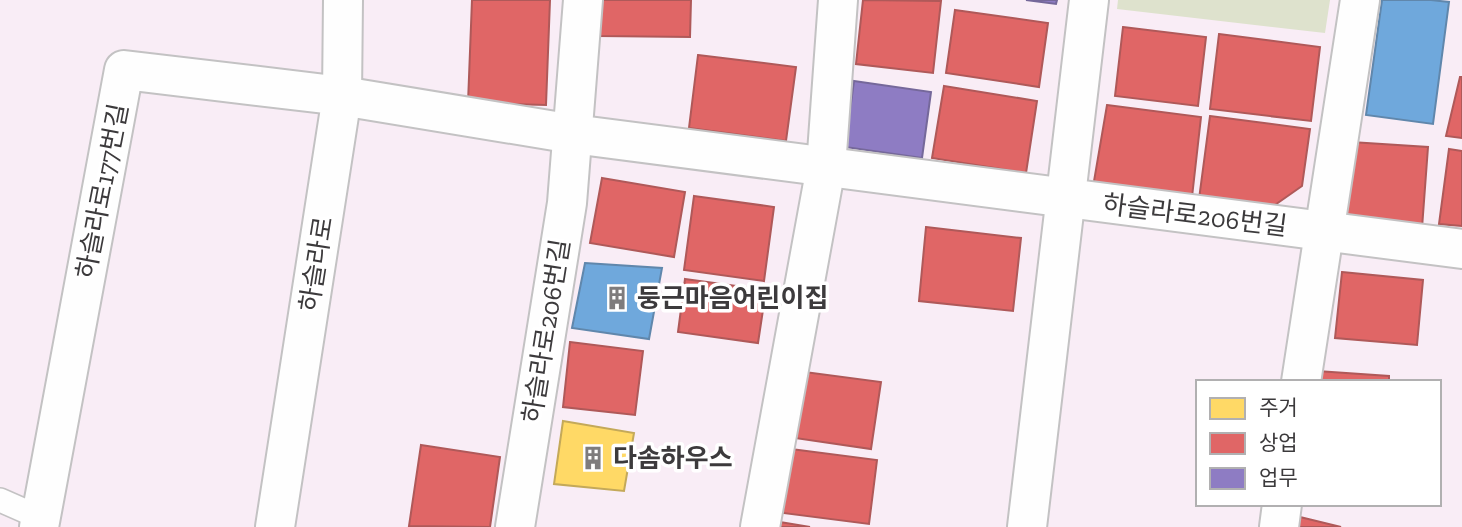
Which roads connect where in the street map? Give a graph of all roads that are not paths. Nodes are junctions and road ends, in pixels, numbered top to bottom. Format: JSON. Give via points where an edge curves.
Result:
{"nodes":[{"id":1,"x":343,"y":0,"type":"edge"},
{"id":2,"x":583,"y":0,"type":"edge"},
{"id":3,"x":838,"y":0,"type":"edge"},
{"id":4,"x":1089,"y":0,"type":"edge"},
{"id":5,"x":1360,"y":0,"type":"edge"},
{"id":6,"x":342,"y":96,"type":"junction"},
{"id":7,"x":572,"y":135,"type":"junction"},
{"id":8,"x":825,"y":167,"type":"junction"},
{"id":9,"x":1066,"y":198,"type":"junction"},
{"id":10,"x":1325,"y":231,"type":"junction"},
{"id":11,"x":1462,"y":249,"type":"edge"},
{"id":12,"x":1301,"y":380,"type":"edge"},
{"id":13,"x":0,"y":499,"type":"edge"},
{"id":14,"x":1282,"y":506,"type":"edge"},
{"id":15,"x":40,"y":523,"type":"edge"},
{"id":16,"x":275,"y":527,"type":"edge"},
{"id":17,"x":514,"y":527,"type":"edge"},
{"id":18,"x":760,"y":527,"type":"edge"},
{"id":19,"x":1027,"y":527,"type":"edge"},
{"id":20,"x":1279,"y":527,"type":"edge"}],
"edges":[{"from":1,"to":6,"type":"street","name":"하슬라로"},
{"from":2,"to":7,"type":"street","name":"하슬라로206번길"},
{"from":3,"to":8,"type":"street"},
{"from":4,"to":9,"type":"street","name":"하슬라로206번길"},
{"from":5,"to":10,"type":"street","name":"하슬라로206번길"},
{"from":6,"to":7,"type":"street","name":"하슬라로206번길"},
{"from":6,"to":15,"type":"street","name":"하슬라로177번길","via":[[124,70]]},
{"from":6,"to":16,"type":"street","name":"하슬라로"},
{"from":7,"to":8,"type":"street","name":"하슬라로206번길"},
{"from":7,"to":17,"type":"street","name":"하슬라로206번길","via":[[567,203]]},
{"from":8,"to":9,"type":"street","name":"하슬라로206번길"},
{"from":8,"to":18,"type":"street"},
{"from":9,"to":10,"type":"street","name":"하슬라로206번길"},
{"from":9,"to":19,"type":"street","name":"하슬라로206번길"},
{"from":10,"to":11,"type":"street","name":"하슬라로206번길"},
{"from":10,"to":12,"type":"street","name":"하슬라로206번길"},
{"from":13,"to":15,"type":"lane"},
{"from":14,"to":20,"type":"street"}]}
